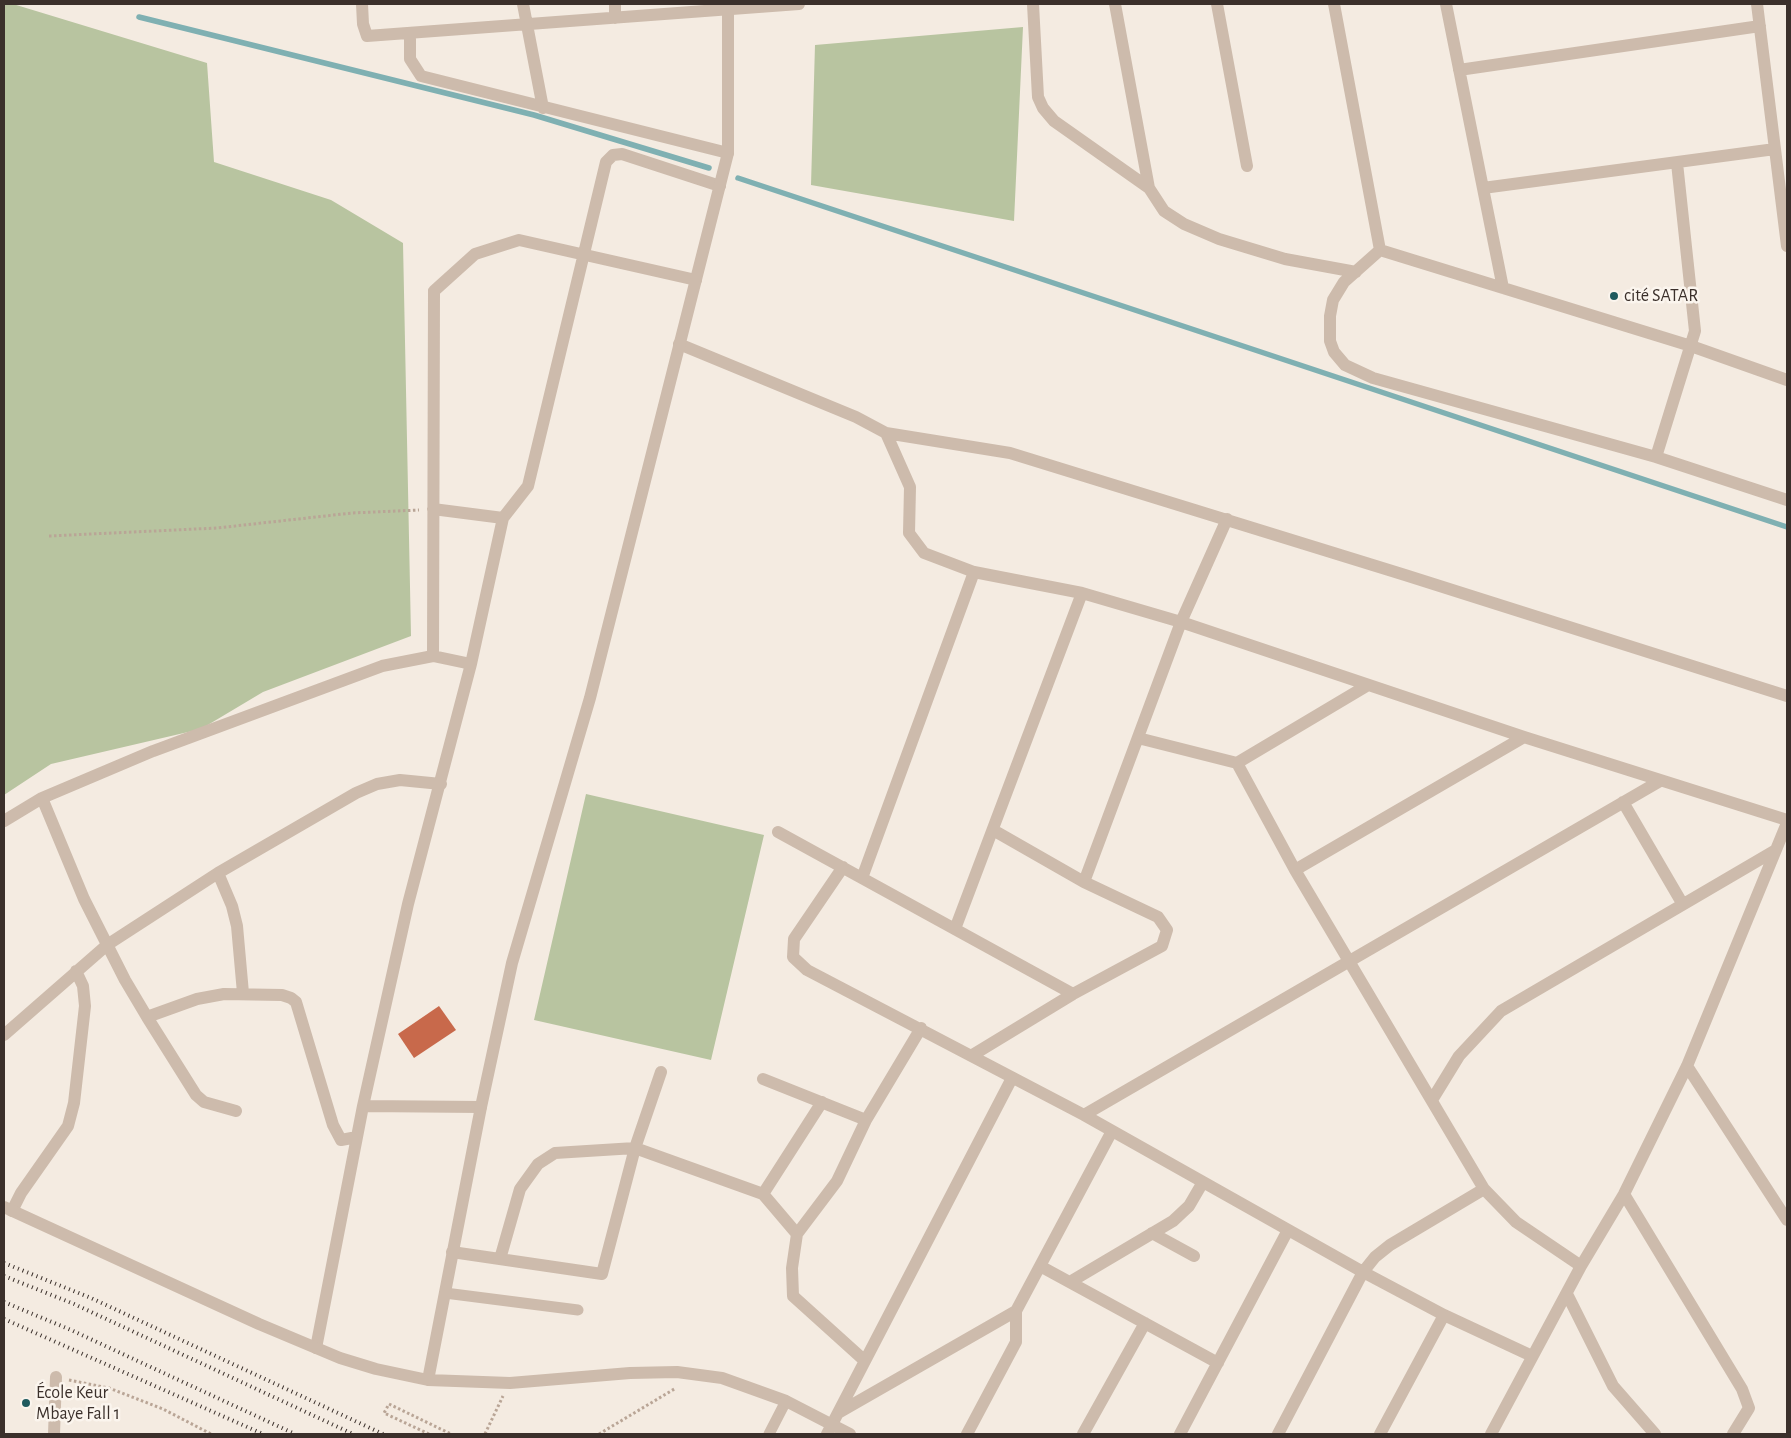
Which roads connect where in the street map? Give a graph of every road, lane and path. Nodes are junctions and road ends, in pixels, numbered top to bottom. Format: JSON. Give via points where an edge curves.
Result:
{"nodes":[{"id":1,"x":362,"y":4,"type":"edge"},
{"id":2,"x":523,"y":4,"type":"edge"},
{"id":3,"x":615,"y":4,"type":"edge"},
{"id":4,"x":799,"y":4,"type":"edge"},
{"id":5,"x":1034,"y":4,"type":"edge"},
{"id":6,"x":1115,"y":4,"type":"edge"},
{"id":7,"x":1217,"y":4,"type":"edge"},
{"id":8,"x":1334,"y":4,"type":"edge"},
{"id":9,"x":1446,"y":4,"type":"edge"},
{"id":10,"x":1757,"y":4,"type":"edge"},
{"id":11,"x":728,"y":6,"type":"edge"},
{"id":12,"x":615,"y":18,"type":"junction"},
{"id":13,"x":527,"y":24,"type":"junction"},
{"id":14,"x":1760,"y":26,"type":"junction"},
{"id":15,"x":410,"y":33,"type":"junction"},
{"id":16,"x":1459,"y":70,"type":"junction"},
{"id":17,"x":543,"y":108,"type":"junction"},
{"id":18,"x":1779,"y":152,"type":"edge"},
{"id":19,"x":728,"y":153,"type":"junction"},
{"id":20,"x":1677,"y":163,"type":"junction"},
{"id":21,"x":1247,"y":166,"type":"dead end"},
{"id":22,"x":720,"y":186,"type":"junction"},
{"id":23,"x":1149,"y":188,"type":"junction"},
{"id":24,"x":1482,"y":188,"type":"junction"},
{"id":25,"x":1787,"y":246,"type":"edge"},
{"id":26,"x":1380,"y":250,"type":"junction"},
{"id":27,"x":584,"y":254,"type":"junction"},
{"id":28,"x":1356,"y":272,"type":"junction"},
{"id":29,"x":696,"y":280,"type":"junction"},
{"id":30,"x":1503,"y":288,"type":"junction"},
{"id":31,"x":678,"y":344,"type":"junction"},
{"id":32,"x":1691,"y":346,"type":"junction"},
{"id":33,"x":1787,"y":380,"type":"edge"},
{"id":34,"x":886,"y":433,"type":"junction"},
{"id":35,"x":1656,"y":457,"type":"junction"},
{"id":36,"x":1787,"y":500,"type":"edge"},
{"id":37,"x":433,"y":509,"type":"junction"},
{"id":38,"x":503,"y":518,"type":"junction"},
{"id":39,"x":1227,"y":519,"type":"junction"},
{"id":40,"x":49,"y":536,"type":"dead end"},
{"id":41,"x":974,"y":572,"type":"junction"},
{"id":42,"x":1082,"y":593,"type":"junction"},
{"id":43,"x":1181,"y":622,"type":"junction"},
{"id":44,"x":432,"y":656,"type":"junction"},
{"id":45,"x":471,"y":664,"type":"junction"},
{"id":46,"x":1368,"y":685,"type":"junction"},
{"id":47,"x":1787,"y":696,"type":"edge"},
{"id":48,"x":1524,"y":737,"type":"junction"},
{"id":49,"x":1138,"y":738,"type":"junction"},
{"id":50,"x":1236,"y":763,"type":"junction"},
{"id":51,"x":1660,"y":781,"type":"junction"},
{"id":52,"x":441,"y":784,"type":"junction"},
{"id":53,"x":42,"y":798,"type":"junction"},
{"id":54,"x":1624,"y":802,"type":"junction"},
{"id":55,"x":4,"y":821,"type":"edge"},
{"id":56,"x":1787,"y":822,"type":"edge"},
{"id":57,"x":993,"y":830,"type":"junction"},
{"id":58,"x":778,"y":832,"type":"dead end"},
{"id":59,"x":1776,"y":850,"type":"junction"},
{"id":60,"x":843,"y":867,"type":"junction"},
{"id":61,"x":1295,"y":870,"type":"junction"},
{"id":62,"x":218,"y":873,"type":"junction"},
{"id":63,"x":862,"y":878,"type":"junction"},
{"id":64,"x":1084,"y":882,"type":"junction"},
{"id":65,"x":1682,"y":903,"type":"junction"},
{"id":66,"x":955,"y":929,"type":"junction"},
{"id":67,"x":107,"y":945,"type":"junction"},
{"id":68,"x":1350,"y":963,"type":"junction"},
{"id":69,"x":76,"y":971,"type":"junction"},
{"id":70,"x":243,"y":993,"type":"junction"},
{"id":71,"x":1073,"y":994,"type":"junction"},
{"id":72,"x":147,"y":1017,"type":"junction"},
{"id":73,"x":921,"y":1028,"type":"junction"},
{"id":74,"x":4,"y":1035,"type":"edge"},
{"id":75,"x":971,"y":1056,"type":"junction"},
{"id":76,"x":1687,"y":1066,"type":"junction"},
{"id":77,"x":661,"y":1072,"type":"dead end"},
{"id":78,"x":763,"y":1078,"type":"dead end"},
{"id":79,"x":1012,"y":1078,"type":"junction"},
{"id":80,"x":1432,"y":1100,"type":"junction"},
{"id":81,"x":822,"y":1102,"type":"junction"},
{"id":82,"x":363,"y":1106,"type":"junction"},
{"id":83,"x":481,"y":1107,"type":"junction"},
{"id":84,"x":236,"y":1111,"type":"dead end"},
{"id":85,"x":1084,"y":1115,"type":"junction"},
{"id":86,"x":866,"y":1120,"type":"junction"},
{"id":87,"x":1112,"y":1131,"type":"junction"},
{"id":88,"x":357,"y":1137,"type":"junction"},
{"id":89,"x":635,"y":1148,"type":"junction"},
{"id":90,"x":1203,"y":1182,"type":"junction"},
{"id":91,"x":1484,"y":1189,"type":"junction"},
{"id":92,"x":764,"y":1194,"type":"junction"},
{"id":93,"x":1624,"y":1194,"type":"junction"},
{"id":94,"x":8,"y":1209,"type":"edge"},
{"id":95,"x":1787,"y":1220,"type":"edge"},
{"id":96,"x":1288,"y":1230,"type":"junction"},
{"id":97,"x":797,"y":1234,"type":"junction"},
{"id":98,"x":1152,"y":1234,"type":"junction"},
{"id":99,"x":452,"y":1252,"type":"junction"},
{"id":100,"x":1194,"y":1256,"type":"dead end"},
{"id":101,"x":500,"y":1259,"type":"junction"},
{"id":102,"x":1040,"y":1266,"type":"junction"},
{"id":103,"x":1581,"y":1266,"type":"junction"},
{"id":104,"x":1363,"y":1272,"type":"junction"},
{"id":105,"x":1070,"y":1282,"type":"junction"},
{"id":106,"x":444,"y":1293,"type":"junction"},
{"id":107,"x":1567,"y":1294,"type":"junction"},
{"id":108,"x":578,"y":1310,"type":"dead end"},
{"id":109,"x":1016,"y":1311,"type":"junction"},
{"id":110,"x":1444,"y":1315,"type":"junction"},
{"id":111,"x":1145,"y":1323,"type":"junction"},
{"id":112,"x":316,"y":1348,"type":"junction"},
{"id":113,"x":1532,"y":1356,"type":"junction"},
{"id":114,"x":865,"y":1361,"type":"junction"},
{"id":115,"x":1218,"y":1363,"type":"junction"},
{"id":116,"x":678,"y":1372,"type":"junction"},
{"id":117,"x":56,"y":1377,"type":"joint"},
{"id":118,"x":428,"y":1380,"type":"junction"},
{"id":119,"x":510,"y":1382,"type":"junction"},
{"id":120,"x":786,"y":1401,"type":"junction"},
{"id":121,"x":832,"y":1424,"type":"edge"},
{"id":122,"x":54,"y":1434,"type":"edge"},
{"id":123,"x":211,"y":1434,"type":"edge"},
{"id":124,"x":429,"y":1434,"type":"edge"},
{"id":125,"x":451,"y":1434,"type":"edge"},
{"id":126,"x":485,"y":1434,"type":"edge"},
{"id":127,"x":599,"y":1434,"type":"edge"},
{"id":128,"x":769,"y":1434,"type":"edge"},
{"id":129,"x":850,"y":1434,"type":"edge"},
{"id":130,"x":967,"y":1434,"type":"edge"},
{"id":131,"x":1083,"y":1434,"type":"edge"},
{"id":132,"x":1180,"y":1434,"type":"edge"},
{"id":133,"x":1278,"y":1434,"type":"edge"},
{"id":134,"x":1380,"y":1434,"type":"edge"},
{"id":135,"x":1491,"y":1434,"type":"edge"},
{"id":136,"x":1655,"y":1434,"type":"edge"},
{"id":137,"x":1733,"y":1434,"type":"edge"}],
"edges":[{"from":1,"to":15,"type":"street","via":[[367,36]]},
{"from":2,"to":13,"type":"street"},
{"from":3,"to":12,"type":"street"},
{"from":4,"to":11,"type":"street"},
{"from":5,"to":23,"type":"street","via":[[1038,97],[1043,108],[1054,121]]},
{"from":6,"to":23,"type":"street"},
{"from":7,"to":21,"type":"street"},
{"from":8,"to":26,"type":"street"},
{"from":9,"to":16,"type":"street"},
{"from":10,"to":14,"type":"street"},
{"from":11,"to":12,"type":"street"},
{"from":11,"to":19,"type":"street"},
{"from":12,"to":13,"type":"street"},
{"from":13,"to":15,"type":"street"},
{"from":13,"to":17,"type":"street"},
{"from":14,"to":16,"type":"street"},
{"from":14,"to":18,"type":"street"},
{"from":15,"to":17,"type":"street","via":[[410,59],[421,76]]},
{"from":16,"to":24,"type":"street"},
{"from":17,"to":19,"type":"street"},
{"from":18,"to":20,"type":"street"},
{"from":18,"to":25,"type":"street"},
{"from":19,"to":22,"type":"street"},
{"from":20,"to":24,"type":"street"},
{"from":20,"to":32,"type":"street","via":[[1695,331]]},
{"from":22,"to":27,"type":"street","via":[[622,154],[613,155],[606,162]]},
{"from":22,"to":29,"type":"street"},
{"from":23,"to":28,"type":"street","via":[[1164,210],[1184,224],[1219,239],[1284,259]]},
{"from":24,"to":30,"type":"street"},
{"from":26,"to":28,"type":"street"},
{"from":26,"to":30,"type":"street"},
{"from":27,"to":29,"type":"street"},
{"from":27,"to":37,"type":"street","via":[[519,240],[475,254],[434,291]]},
{"from":27,"to":38,"type":"street","via":[[528,486]]},
{"from":28,"to":35,"type":"street","via":[[1344,282],[1333,300],[1330,316],[1330,341],[1345,365],[1373,378]]},
{"from":29,"to":31,"type":"street"},
{"from":30,"to":32,"type":"street"},
{"from":31,"to":34,"type":"street","via":[[856,417]]},
{"from":31,"to":83,"type":"street","via":[[590,698],[512,963]]},
{"from":32,"to":33,"type":"street"},
{"from":32,"to":35,"type":"street"},
{"from":34,"to":39,"type":"street","via":[[1010,453]]},
{"from":34,"to":41,"type":"street","via":[[910,487],[909,533],[924,553]]},
{"from":35,"to":36,"type":"street"},
{"from":37,"to":38,"type":"street"},
{"from":37,"to":40,"type":"path","via":[[352,513],[217,528]]},
{"from":37,"to":44,"type":"street"},
{"from":38,"to":45,"type":"street"},
{"from":39,"to":43,"type":"street"},
{"from":39,"to":47,"type":"street"},
{"from":41,"to":42,"type":"street"},
{"from":41,"to":63,"type":"street"},
{"from":42,"to":43,"type":"street"},
{"from":42,"to":57,"type":"street"},
{"from":43,"to":46,"type":"street"},
{"from":43,"to":49,"type":"street"},
{"from":44,"to":45,"type":"street"},
{"from":44,"to":53,"type":"street","via":[[382,666],[153,751]]},
{"from":45,"to":52,"type":"street"},
{"from":46,"to":48,"type":"street"},
{"from":46,"to":50,"type":"street"},
{"from":48,"to":51,"type":"street"},
{"from":48,"to":61,"type":"street"},
{"from":49,"to":50,"type":"street"},
{"from":49,"to":64,"type":"street"},
{"from":50,"to":61,"type":"street"},
{"from":51,"to":54,"type":"street"},
{"from":51,"to":56,"type":"street"},
{"from":52,"to":62,"type":"street","via":[[400,780],[377,784]]},
{"from":52,"to":82,"type":"street","via":[[408,904]]},
{"from":53,"to":55,"type":"street"},
{"from":53,"to":67,"type":"street"},
{"from":54,"to":65,"type":"street"},
{"from":54,"to":68,"type":"street"},
{"from":56,"to":59,"type":"street"},
{"from":57,"to":64,"type":"street"},
{"from":57,"to":66,"type":"street"},
{"from":58,"to":60,"type":"street"},
{"from":59,"to":65,"type":"street"},
{"from":59,"to":76,"type":"street"},
{"from":60,"to":63,"type":"street"},
{"from":60,"to":73,"type":"street","via":[[794,939],[793,957],[808,970]]},
{"from":61,"to":68,"type":"street"},
{"from":62,"to":67,"type":"street"},
{"from":62,"to":70,"type":"street","via":[[237,926]]},
{"from":63,"to":66,"type":"street"},
{"from":64,"to":71,"type":"street","via":[[1158,917],[1167,930],[1162,946]]},
{"from":65,"to":80,"type":"street","via":[[1501,1011],[1459,1056]]},
{"from":66,"to":71,"type":"street"},
{"from":67,"to":69,"type":"street"},
{"from":67,"to":72,"type":"street"},
{"from":68,"to":80,"type":"street"},
{"from":68,"to":85,"type":"street"},
{"from":69,"to":74,"type":"street"},
{"from":69,"to":94,"type":"street","via":[[83,986],[85,1006],[74,1103],[68,1126]]},
{"from":70,"to":72,"type":"street","via":[[197,999]]},
{"from":70,"to":88,"type":"street","via":[[282,995],[296,1002],[333,1125],[340,1140]]},
{"from":71,"to":75,"type":"street"},
{"from":72,"to":84,"type":"street","via":[[196,1095],[204,1102]]},
{"from":73,"to":75,"type":"street"},
{"from":73,"to":86,"type":"street"},
{"from":75,"to":79,"type":"street"},
{"from":76,"to":93,"type":"street"},
{"from":76,"to":95,"type":"street"},
{"from":77,"to":89,"type":"street"},
{"from":78,"to":81,"type":"street"},
{"from":79,"to":85,"type":"street"},
{"from":79,"to":114,"type":"street"},
{"from":80,"to":91,"type":"street"},
{"from":81,"to":86,"type":"street"},
{"from":81,"to":92,"type":"street"},
{"from":82,"to":83,"type":"street"},
{"from":82,"to":88,"type":"street"},
{"from":83,"to":99,"type":"street"},
{"from":85,"to":87,"type":"street"},
{"from":86,"to":97,"type":"street","via":[[837,1181]]},
{"from":87,"to":90,"type":"street"},
{"from":87,"to":102,"type":"street"},
{"from":88,"to":112,"type":"street"},
{"from":89,"to":92,"type":"street"},
{"from":89,"to":101,"type":"street","via":[[555,1153],[538,1164],[520,1189]]},
{"from":89,"to":101,"type":"street","via":[[602,1274]]},
{"from":90,"to":96,"type":"street"},
{"from":90,"to":98,"type":"street","via":[[1188,1206],[1173,1221]]},
{"from":91,"to":103,"type":"street","via":[[1516,1222]]},
{"from":91,"to":104,"type":"street","via":[[1390,1245]]},
{"from":92,"to":97,"type":"street"},
{"from":93,"to":103,"type":"street"},
{"from":93,"to":137,"type":"street","via":[[1742,1389],[1748,1408]]},
{"from":94,"to":112,"type":"street"},
{"from":96,"to":104,"type":"street"},
{"from":96,"to":115,"type":"street"},
{"from":97,"to":114,"type":"street","via":[[792,1268],[793,1296]]},
{"from":98,"to":100,"type":"street"},
{"from":98,"to":105,"type":"street"},
{"from":99,"to":101,"type":"street"},
{"from":99,"to":106,"type":"street"},
{"from":102,"to":105,"type":"street"},
{"from":102,"to":109,"type":"street"},
{"from":103,"to":107,"type":"street"},
{"from":104,"to":110,"type":"street"},
{"from":104,"to":133,"type":"street"},
{"from":105,"to":111,"type":"street"},
{"from":106,"to":108,"type":"lane"},
{"from":106,"to":118,"type":"street"},
{"from":107,"to":113,"type":"street"},
{"from":107,"to":136,"type":"street","via":[[1613,1386]]},
{"from":109,"to":121,"type":"street"},
{"from":109,"to":130,"type":"street","via":[[1016,1342]]},
{"from":110,"to":113,"type":"street"},
{"from":110,"to":134,"type":"street"},
{"from":111,"to":115,"type":"street"},
{"from":111,"to":131,"type":"street"},
{"from":112,"to":118,"type":"street","via":[[376,1368]]},
{"from":113,"to":135,"type":"street"},
{"from":114,"to":121,"type":"street"},
{"from":115,"to":132,"type":"street"},
{"from":116,"to":119,"type":"street"},
{"from":116,"to":120,"type":"street","via":[[722,1378]]},
{"from":116,"to":127,"type":"path","via":[[676,1388]]},
{"from":117,"to":122,"type":"street"},
{"from":117,"to":123,"type":"path","via":[[109,1388]]},
{"from":118,"to":119,"type":"street"},
{"from":119,"to":126,"type":"path"},
{"from":120,"to":121,"type":"street"},
{"from":120,"to":128,"type":"lane"},
{"from":121,"to":129,"type":"street"},
{"from":124,"to":125,"type":"path","via":[[384,1413],[389,1404]]}]}
